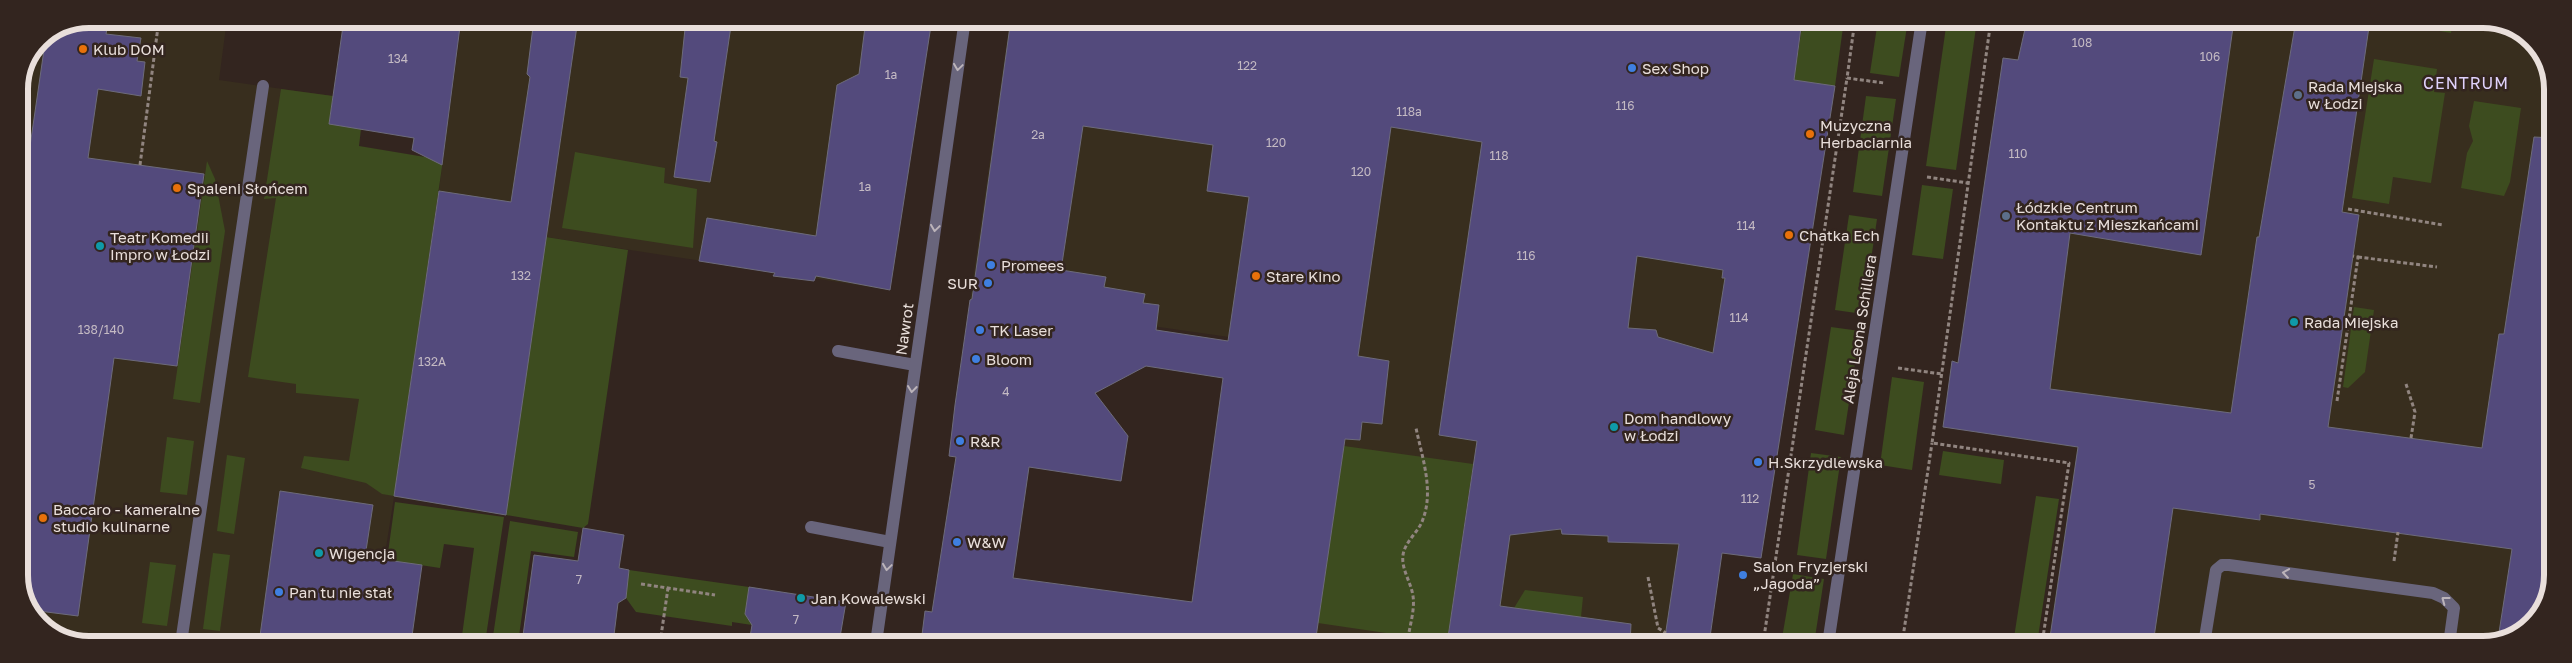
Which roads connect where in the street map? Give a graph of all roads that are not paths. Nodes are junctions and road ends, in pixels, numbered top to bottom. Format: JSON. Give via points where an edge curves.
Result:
{"nodes":[{"id":1,"x":964,"y":28,"type":"edge"},
{"id":2,"x":1921,"y":28,"type":"edge"},
{"id":3,"x":263,"y":86,"type":"dead end"},
{"id":4,"x":838,"y":351,"type":"dead end"},
{"id":5,"x":915,"y":365,"type":"junction"},
{"id":6,"x":811,"y":527,"type":"dead end"},
{"id":7,"x":890,"y":542,"type":"junction"},
{"id":8,"x":182,"y":636,"type":"edge"},
{"id":9,"x":877,"y":636,"type":"edge"},
{"id":10,"x":1829,"y":636,"type":"edge"},
{"id":11,"x":2205,"y":636,"type":"edge"},
{"id":12,"x":2450,"y":636,"type":"edge"}],
"edges":[{"from":1,"to":5,"type":"street","name":"Nawrot","one_way":true},
{"from":2,"to":10,"type":"street","name":"Aleja Leona Schillera"},
{"from":3,"to":8,"type":"street"},
{"from":4,"to":5,"type":"street"},
{"from":5,"to":7,"type":"street","name":"Nawrot","one_way":true},
{"from":6,"to":7,"type":"street"},
{"from":7,"to":9,"type":"street","name":"Nawrot","one_way":true},
{"from":12,"to":11,"type":"street","one_way":true,"via":[[2454,608],[2433,593],[2229,565],[2222,565],[2216,570]]}]}
